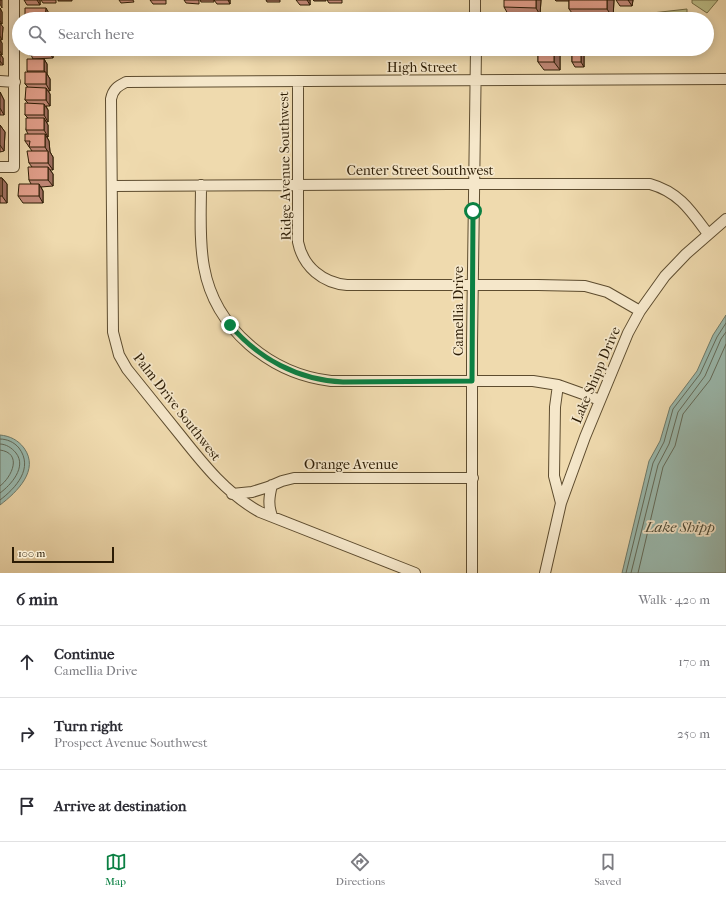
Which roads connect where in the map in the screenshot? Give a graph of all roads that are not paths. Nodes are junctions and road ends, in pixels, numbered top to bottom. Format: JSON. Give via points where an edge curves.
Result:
{"nodes":[{"id":1,"x":14,"y":0,"type":"edge"},
{"id":2,"x":475,"y":0,"type":"edge"},
{"id":3,"x":14,"y":12,"type":"edge"},
{"id":4,"x":475,"y":12,"type":"edge"},
{"id":5,"x":15,"y":56,"type":"edge"},
{"id":6,"x":476,"y":56,"type":"edge"},
{"id":7,"x":726,"y":79,"type":"edge"},
{"id":8,"x":0,"y":81,"type":"edge"},
{"id":9,"x":298,"y":81,"type":"junction"},
{"id":10,"x":476,"y":81,"type":"junction"},
{"id":11,"x":15,"y":82,"type":"junction"},
{"id":12,"x":119,"y":86,"type":"joint"},
{"id":13,"x":0,"y":167,"type":"edge"},
{"id":14,"x":474,"y":184,"type":"junction"},
{"id":15,"x":202,"y":185,"type":"junction"},
{"id":16,"x":298,"y":185,"type":"junction"},
{"id":17,"x":112,"y":186,"type":"junction"},
{"id":18,"x":726,"y":219,"type":"edge"},
{"id":19,"x":708,"y":234,"type":"junction"},
{"id":20,"x":472,"y":286,"type":"junction"},
{"id":21,"x":640,"y":311,"type":"junction"},
{"id":22,"x":472,"y":381,"type":"junction"},
{"id":23,"x":558,"y":385,"type":"junction"},
{"id":24,"x":600,"y":400,"type":"junction"},
{"id":25,"x":472,"y":478,"type":"junction"},
{"id":26,"x":272,"y":485,"type":"junction"},
{"id":27,"x":232,"y":494,"type":"junction"},
{"id":28,"x":561,"y":503,"type":"junction"},
{"id":29,"x":272,"y":516,"type":"junction"},
{"id":30,"x":415,"y":573,"type":"edge"},
{"id":31,"x":472,"y":573,"type":"edge"},
{"id":32,"x":546,"y":573,"type":"edge"}],
"edges":[{"from":1,"to":3,"type":"street"},
{"from":2,"to":4,"type":"street"},
{"from":5,"to":11,"type":"street"},
{"from":6,"to":10,"type":"street","name":"Camellia Drive"},
{"from":7,"to":10,"type":"street","name":"High Street"},
{"from":8,"to":11,"type":"street"},
{"from":9,"to":10,"type":"street","name":"High Street"},
{"from":9,"to":12,"type":"street","name":"High Street","via":[[126,82]]},
{"from":9,"to":16,"type":"street","name":"Ridge Avenue Southwest"},
{"from":10,"to":14,"type":"street","name":"Camellia Drive"},
{"from":11,"to":13,"type":"street","via":[[14,167]]},
{"from":12,"to":17,"type":"street","name":"Palm Drive Southwest","via":[[115,88],[111,99]]},
{"from":14,"to":16,"type":"street","name":"Center Street Southwest"},
{"from":14,"to":19,"type":"street","name":"Center Street Southwest","via":[[650,184],[677,196]]},
{"from":14,"to":20,"type":"street","name":"Camellia Drive"},
{"from":15,"to":16,"type":"street","name":"Center Street Southwest"},
{"from":15,"to":17,"type":"street","name":"Center Street Southwest"},
{"from":15,"to":22,"type":"street","via":[[201,247],[204,268],[224,316],[253,348],[284,368],[331,381]]},
{"from":16,"to":20,"type":"street","name":"Ridge Avenue Southwest","via":[[299,247],[305,260],[321,278],[348,285]]},
{"from":17,"to":27,"type":"street","name":"Palm Drive Southwest","via":[[111,295],[113,332],[119,355],[161,412]]},
{"from":18,"to":19,"type":"street","name":"Lake Shipp Drive"},
{"from":19,"to":21,"type":"street","name":"Lake Shipp Drive","via":[[664,276]]},
{"from":20,"to":21,"type":"street","name":"Ridge Avenue Southwest","via":[[585,286],[606,292]]},
{"from":20,"to":22,"type":"street","name":"Camellia Drive"},
{"from":21,"to":24,"type":"street","name":"Lake Shipp Drive"},
{"from":22,"to":23,"type":"street","via":[[533,380]]},
{"from":22,"to":25,"type":"street","name":"Camellia Drive"},
{"from":23,"to":24,"type":"street"},
{"from":23,"to":28,"type":"street","via":[[555,407],[554,476]]},
{"from":24,"to":28,"type":"street","name":"Lake Shipp Drive"},
{"from":25,"to":26,"type":"street","name":"Orange Avenue","via":[[294,478]]},
{"from":25,"to":31,"type":"street","name":"Camellia Drive"},
{"from":26,"to":27,"type":"street","name":"Orange Avenue","via":[[252,492]]},
{"from":26,"to":29,"type":"street","via":[[269,501]]},
{"from":27,"to":29,"type":"street","name":"Palm Drive Southwest","via":[[249,506]]},
{"from":28,"to":32,"type":"street","name":"Lake Shipp Drive"},
{"from":29,"to":30,"type":"street","name":"Palm Drive Southwest"}]}
